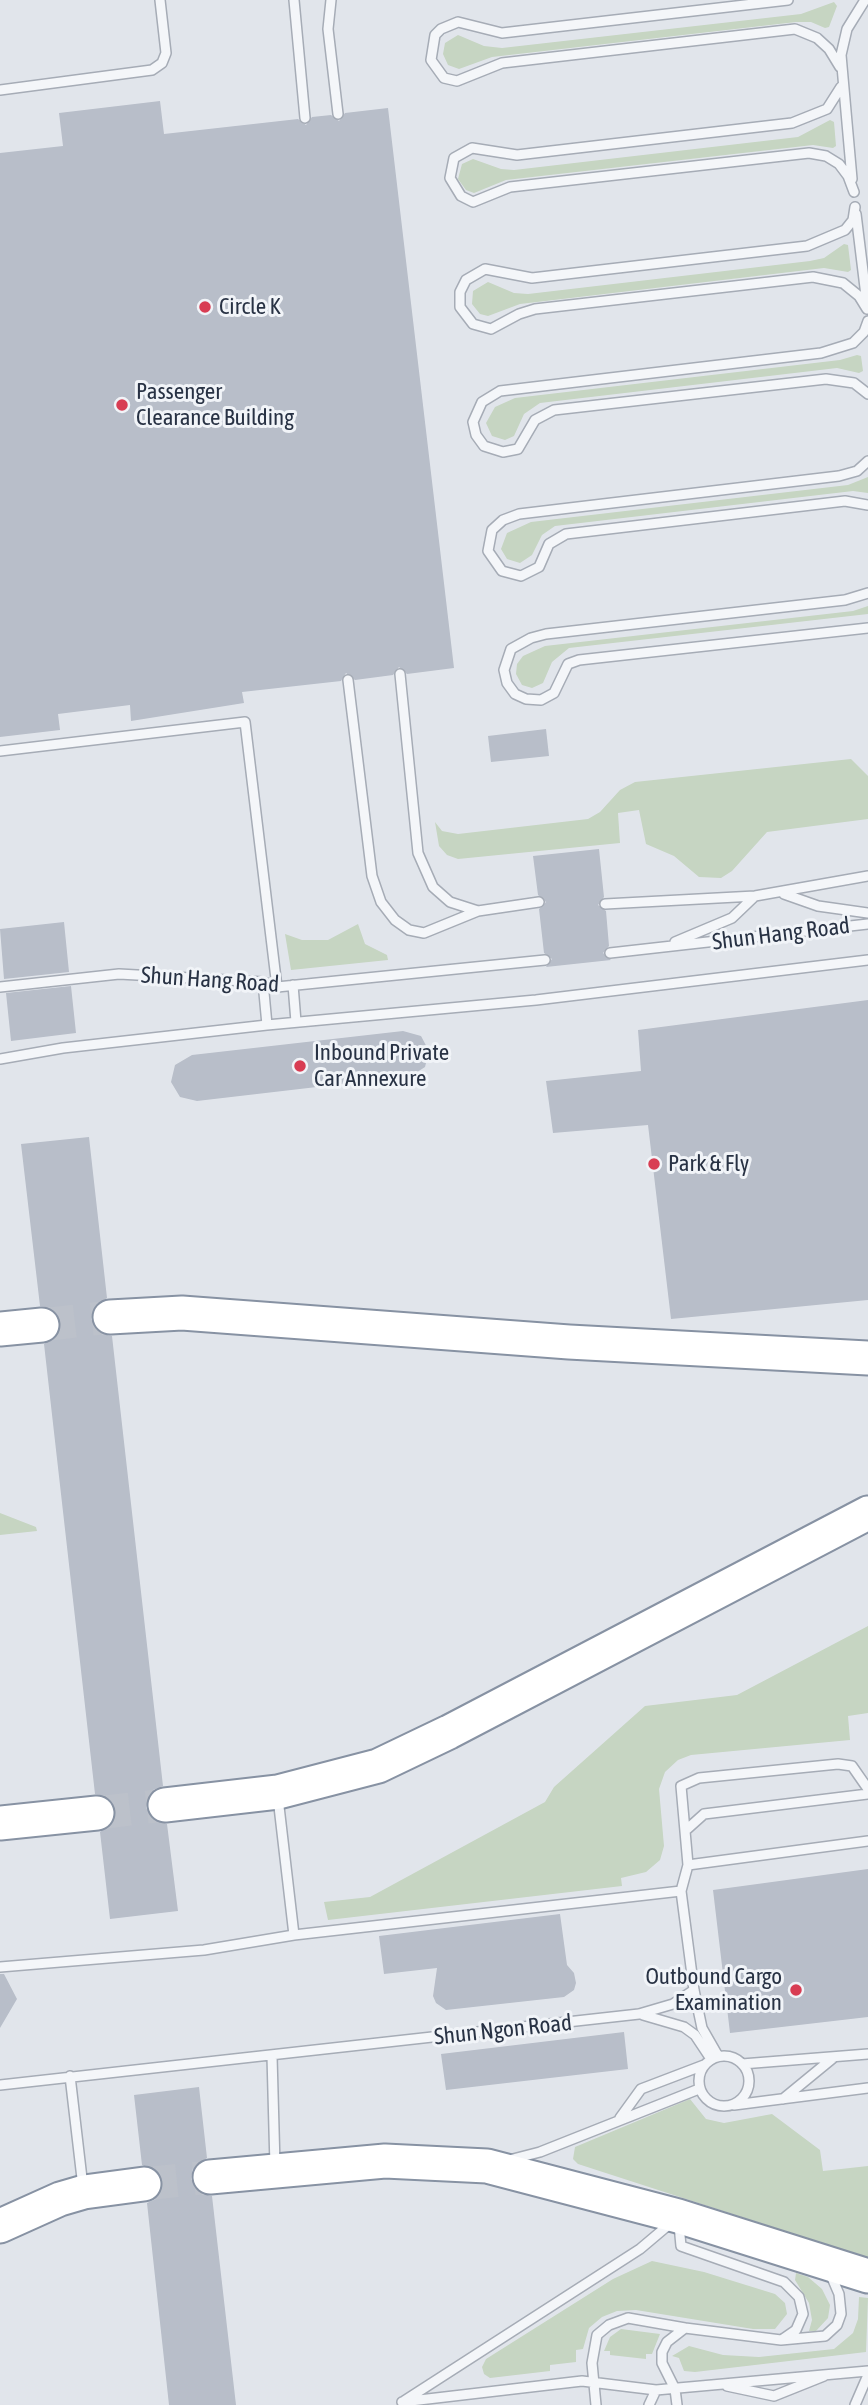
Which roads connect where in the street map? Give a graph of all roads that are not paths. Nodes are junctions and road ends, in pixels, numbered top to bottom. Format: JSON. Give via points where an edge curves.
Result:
{"nodes":[{"id":1,"x":160,"y":0,"type":"edge"},
{"id":2,"x":294,"y":0,"type":"edge"},
{"id":3,"x":331,"y":0,"type":"edge"},
{"id":4,"x":788,"y":0,"type":"edge"},
{"id":5,"x":865,"y":0,"type":"edge"},
{"id":6,"x":840,"y":67,"type":"junction"},
{"id":7,"x":842,"y":86,"type":"junction"},
{"id":8,"x":0,"y":90,"type":"edge"},
{"id":9,"x":338,"y":114,"type":"dead end"},
{"id":10,"x":305,"y":118,"type":"dead end"},
{"id":11,"x":854,"y":192,"type":"junction"},
{"id":12,"x":855,"y":207,"type":"junction"},
{"id":13,"x":867,"y":309,"type":"edge"},
{"id":14,"x":868,"y":318,"type":"edge"},
{"id":15,"x":868,"y":394,"type":"edge"},
{"id":16,"x":868,"y":461,"type":"edge"},
{"id":17,"x":868,"y":505,"type":"edge"},
{"id":18,"x":868,"y":593,"type":"edge"},
{"id":19,"x":868,"y":628,"type":"edge"},
{"id":20,"x":400,"y":674,"type":"dead end"},
{"id":21,"x":348,"y":680,"type":"dead end"},
{"id":22,"x":0,"y":751,"type":"edge"},
{"id":23,"x":868,"y":876,"type":"edge"},
{"id":24,"x":783,"y":893,"type":"junction"},
{"id":25,"x":755,"y":897,"type":"junction"},
{"id":26,"x":539,"y":902,"type":"dead end"},
{"id":27,"x":605,"y":904,"type":"dead end"},
{"id":28,"x":478,"y":911,"type":"junction"},
{"id":29,"x":868,"y":913,"type":"edge"},
{"id":30,"x":868,"y":924,"type":"edge"},
{"id":31,"x":657,"y":948,"type":"junction"},
{"id":32,"x":610,"y":953,"type":"dead end"},
{"id":33,"x":545,"y":960,"type":"dead end"},
{"id":34,"x":868,"y":960,"type":"edge"},
{"id":35,"x":264,"y":982,"type":"junction"},
{"id":36,"x":293,"y":985,"type":"junction"},
{"id":37,"x":0,"y":987,"type":"edge"},
{"id":38,"x":277,"y":987,"type":"junction"},
{"id":39,"x":296,"y":1022,"type":"junction"},
{"id":40,"x":267,"y":1024,"type":"junction"},
{"id":41,"x":0,"y":1059,"type":"edge"},
{"id":42,"x":110,"y":1317,"type":"tunnel mouth"},
{"id":43,"x":42,"y":1325,"type":"tunnel mouth"},
{"id":44,"x":0,"y":1329,"type":"edge"},
{"id":45,"x":868,"y":1358,"type":"edge"},
{"id":46,"x":868,"y":1513,"type":"edge"},
{"id":47,"x":868,"y":1789,"type":"edge"},
{"id":48,"x":278,"y":1792,"type":"junction"},
{"id":49,"x":868,"y":1794,"type":"edge"},
{"id":50,"x":165,"y":1805,"type":"tunnel mouth"},
{"id":51,"x":97,"y":1812,"type":"tunnel mouth"},
{"id":52,"x":0,"y":1823,"type":"edge"},
{"id":53,"x":685,"y":1831,"type":"junction"},
{"id":54,"x":868,"y":1841,"type":"edge"},
{"id":55,"x":688,"y":1865,"type":"junction"},
{"id":56,"x":681,"y":1891,"type":"junction"},
{"id":57,"x":294,"y":1935,"type":"junction"},
{"id":58,"x":0,"y":1967,"type":"edge"},
{"id":59,"x":694,"y":1990,"type":"junction"},
{"id":60,"x":639,"y":2014,"type":"junction"},
{"id":61,"x":868,"y":2054,"type":"edge"},
{"id":62,"x":272,"y":2056,"type":"junction"},
{"id":63,"x":833,"y":2058,"type":"junction"},
{"id":64,"x":711,"y":2060,"type":"junction"},
{"id":65,"x":742,"y":2064,"type":"junction"},
{"id":66,"x":70,"y":2076,"type":"junction"},
{"id":67,"x":0,"y":2085,"type":"edge"},
{"id":68,"x":699,"y":2088,"type":"junction"},
{"id":69,"x":868,"y":2088,"type":"edge"},
{"id":70,"x":781,"y":2100,"type":"junction"},
{"id":71,"x":733,"y":2105,"type":"junction"},
{"id":72,"x":618,"y":2120,"type":"junction"},
{"id":73,"x":487,"y":2166,"type":"junction"},
{"id":74,"x":275,"y":2170,"type":"junction"},
{"id":75,"x":210,"y":2177,"type":"tunnel mouth"},
{"id":76,"x":144,"y":2184,"type":"tunnel mouth"},
{"id":77,"x":84,"y":2192,"type":"junction"},
{"id":78,"x":678,"y":2216,"type":"junction"},
{"id":79,"x":0,"y":2226,"type":"edge"},
{"id":80,"x":822,"y":2261,"type":"junction"},
{"id":81,"x":868,"y":2276,"type":"edge"},
{"id":82,"x":685,"y":2328,"type":"junction"},
{"id":83,"x":782,"y":2340,"type":"junction"},
{"id":84,"x":868,"y":2373,"type":"edge"},
{"id":85,"x":830,"y":2374,"type":"junction"},
{"id":86,"x":593,"y":2381,"type":"junction"},
{"id":87,"x":718,"y":2384,"type":"junction"},
{"id":88,"x":675,"y":2389,"type":"junction"},
{"id":89,"x":656,"y":2390,"type":"junction"},
{"id":90,"x":400,"y":2404,"type":"edge"},
{"id":91,"x":596,"y":2405,"type":"edge"},
{"id":92,"x":649,"y":2405,"type":"edge"},
{"id":93,"x":677,"y":2405,"type":"edge"},
{"id":94,"x":855,"y":2405,"type":"edge"}],
"edges":[{"from":1,"to":8,"type":"lane","via":[[166,53],[152,70]]},
{"from":2,"to":10,"type":"lane"},
{"from":3,"to":9,"type":"lane","via":[[328,29]]},
{"from":4,"to":6,"type":"lane","via":[[502,33],[458,22],[435,35],[432,60],[444,78],[457,82],[502,63],[796,29],[817,38]]},
{"from":5,"to":6,"type":"lane","via":[[847,29]]},
{"from":6,"to":7,"type":"lane"},
{"from":7,"to":11,"type":"lane"},
{"from":7,"to":11,"type":"lane","via":[[833,104],[801,121],[517,155],[472,148],[454,158],[450,178],[461,197],[473,202],[510,187],[809,153],[839,164]]},
{"from":11,"to":12,"type":"lane"},
{"from":12,"to":13,"type":"lane"},
{"from":12,"to":13,"type":"lane","via":[[845,230],[807,246],[532,278],[485,269],[466,280],[460,307],[473,324],[491,329],[535,309],[813,277],[844,283]]},
{"from":13,"to":14,"type":"lane"},
{"from":14,"to":15,"type":"lane","via":[[864,332],[853,343],[821,353],[500,391],[482,402],[473,422],[484,446],[496,453],[522,445],[535,420],[554,410],[826,379],[854,383]]},
{"from":16,"to":17,"type":"lane","via":[[857,471],[839,476],[519,514],[492,530],[488,551],[502,571],[521,576],[538,567],[549,544],[566,534],[845,501]]},
{"from":18,"to":19,"type":"lane","via":[[845,600],[547,634],[511,649],[503,670],[510,689],[533,700],[555,693],[568,664],[579,660]]},
{"from":20,"to":28,"type":"lane","via":[[418,853],[433,887],[450,902]]},
{"from":21,"to":28,"type":"lane","via":[[372,876],[382,902],[395,920],[424,933]]},
{"from":22,"to":38,"type":"lane","via":[[245,722]]},
{"from":23,"to":24,"type":"lane"},
{"from":24,"to":25,"type":"lane"},
{"from":24,"to":29,"type":"lane","via":[[818,905]]},
{"from":25,"to":27,"type":"lane"},
{"from":25,"to":31,"type":"lane","via":[[732,918]]},
{"from":26,"to":28,"type":"lane"},
{"from":30,"to":31,"type":"lane","name":"Shun Hang Road"},
{"from":31,"to":32,"type":"lane","name":"Shun Hang Road"},
{"from":33,"to":36,"type":"lane","name":"Shun Hang Road"},
{"from":34,"to":39,"type":"lane"},
{"from":35,"to":37,"type":"lane","name":"Shun Hang Road","via":[[119,974]]},
{"from":35,"to":38,"type":"lane","name":"Shun Hang Road"},
{"from":35,"to":40,"type":"lane"},
{"from":36,"to":38,"type":"lane","name":"Shun Hang Road"},
{"from":36,"to":39,"type":"lane"},
{"from":39,"to":40,"type":"lane"},
{"from":40,"to":41,"type":"lane"},
{"from":42,"to":45,"type":"highway","via":[[182,1313],[569,1342]]},
{"from":43,"to":44,"type":"highway"},
{"from":46,"to":48,"type":"highway","via":[[412,1751],[345,1776]]},
{"from":47,"to":53,"type":"lane","via":[[852,1766],[838,1764],[699,1778],[681,1786]]},
{"from":48,"to":50,"type":"highway"},
{"from":48,"to":57,"type":"lane"},
{"from":49,"to":53,"type":"lane","via":[[704,1814]]},
{"from":51,"to":52,"type":"highway"},
{"from":53,"to":55,"type":"lane"},
{"from":54,"to":55,"type":"lane"},
{"from":55,"to":56,"type":"lane"},
{"from":56,"to":57,"type":"lane"},
{"from":56,"to":59,"type":"lane"},
{"from":57,"to":58,"type":"lane","via":[[204,1950]]},
{"from":59,"to":60,"type":"lane","name":"Shun Ngon Road","via":[[673,2004]]},
{"from":59,"to":64,"type":"lane"},
{"from":60,"to":62,"type":"lane","name":"Shun Ngon Road"},
{"from":60,"to":64,"type":"lane","via":[[684,2027]]},
{"from":61,"to":63,"type":"lane"},
{"from":62,"to":66,"type":"lane","name":"Shun Ngon Road"},
{"from":62,"to":74,"type":"lane"},
{"from":63,"to":65,"type":"lane"},
{"from":63,"to":70,"type":"lane"},
{"from":64,"to":65,"type":"lane","via":[[735,2059]]},
{"from":64,"to":68,"type":"lane","via":[[700,2072]]},
{"from":64,"to":72,"type":"lane","via":[[641,2089]]},
{"from":65,"to":71,"type":"lane","via":[[749,2087]]},
{"from":66,"to":67,"type":"lane","name":"Shun Ngon Road"},
{"from":66,"to":77,"type":"lane"},
{"from":68,"to":71,"type":"lane","via":[[716,2106]]},
{"from":68,"to":72,"type":"lane"},
{"from":69,"to":70,"type":"lane"},
{"from":70,"to":71,"type":"lane"},
{"from":72,"to":73,"type":"lane","via":[[540,2152]]},
{"from":73,"to":74,"type":"highway","via":[[385,2161]]},
{"from":73,"to":78,"type":"highway"},
{"from":74,"to":75,"type":"highway"},
{"from":76,"to":77,"type":"highway"},
{"from":77,"to":79,"type":"highway"},
{"from":78,"to":80,"type":"highway"},
{"from":78,"to":83,"type":"lane","via":[[681,2246],[784,2281],[799,2297],[803,2314],[796,2330]]},
{"from":78,"to":90,"type":"lane","via":[[640,2249]]},
{"from":80,"to":81,"type":"highway"},
{"from":80,"to":83,"type":"lane","via":[[834,2279],[842,2306],[837,2325],[825,2336]]},
{"from":82,"to":83,"type":"lane"},
{"from":82,"to":86,"type":"lane","via":[[628,2318],[609,2325],[592,2347]]},
{"from":82,"to":88,"type":"lane","via":[[662,2352],[665,2372]]},
{"from":84,"to":85,"type":"lane"},
{"from":84,"to":94,"type":"lane"},
{"from":85,"to":87,"type":"lane"},
{"from":85,"to":87,"type":"lane","via":[[774,2396]]},
{"from":86,"to":89,"type":"lane"},
{"from":86,"to":90,"type":"lane"},
{"from":86,"to":91,"type":"lane"},
{"from":87,"to":88,"type":"lane"},
{"from":88,"to":89,"type":"lane"},
{"from":88,"to":93,"type":"lane"},
{"from":89,"to":92,"type":"lane"}]}
